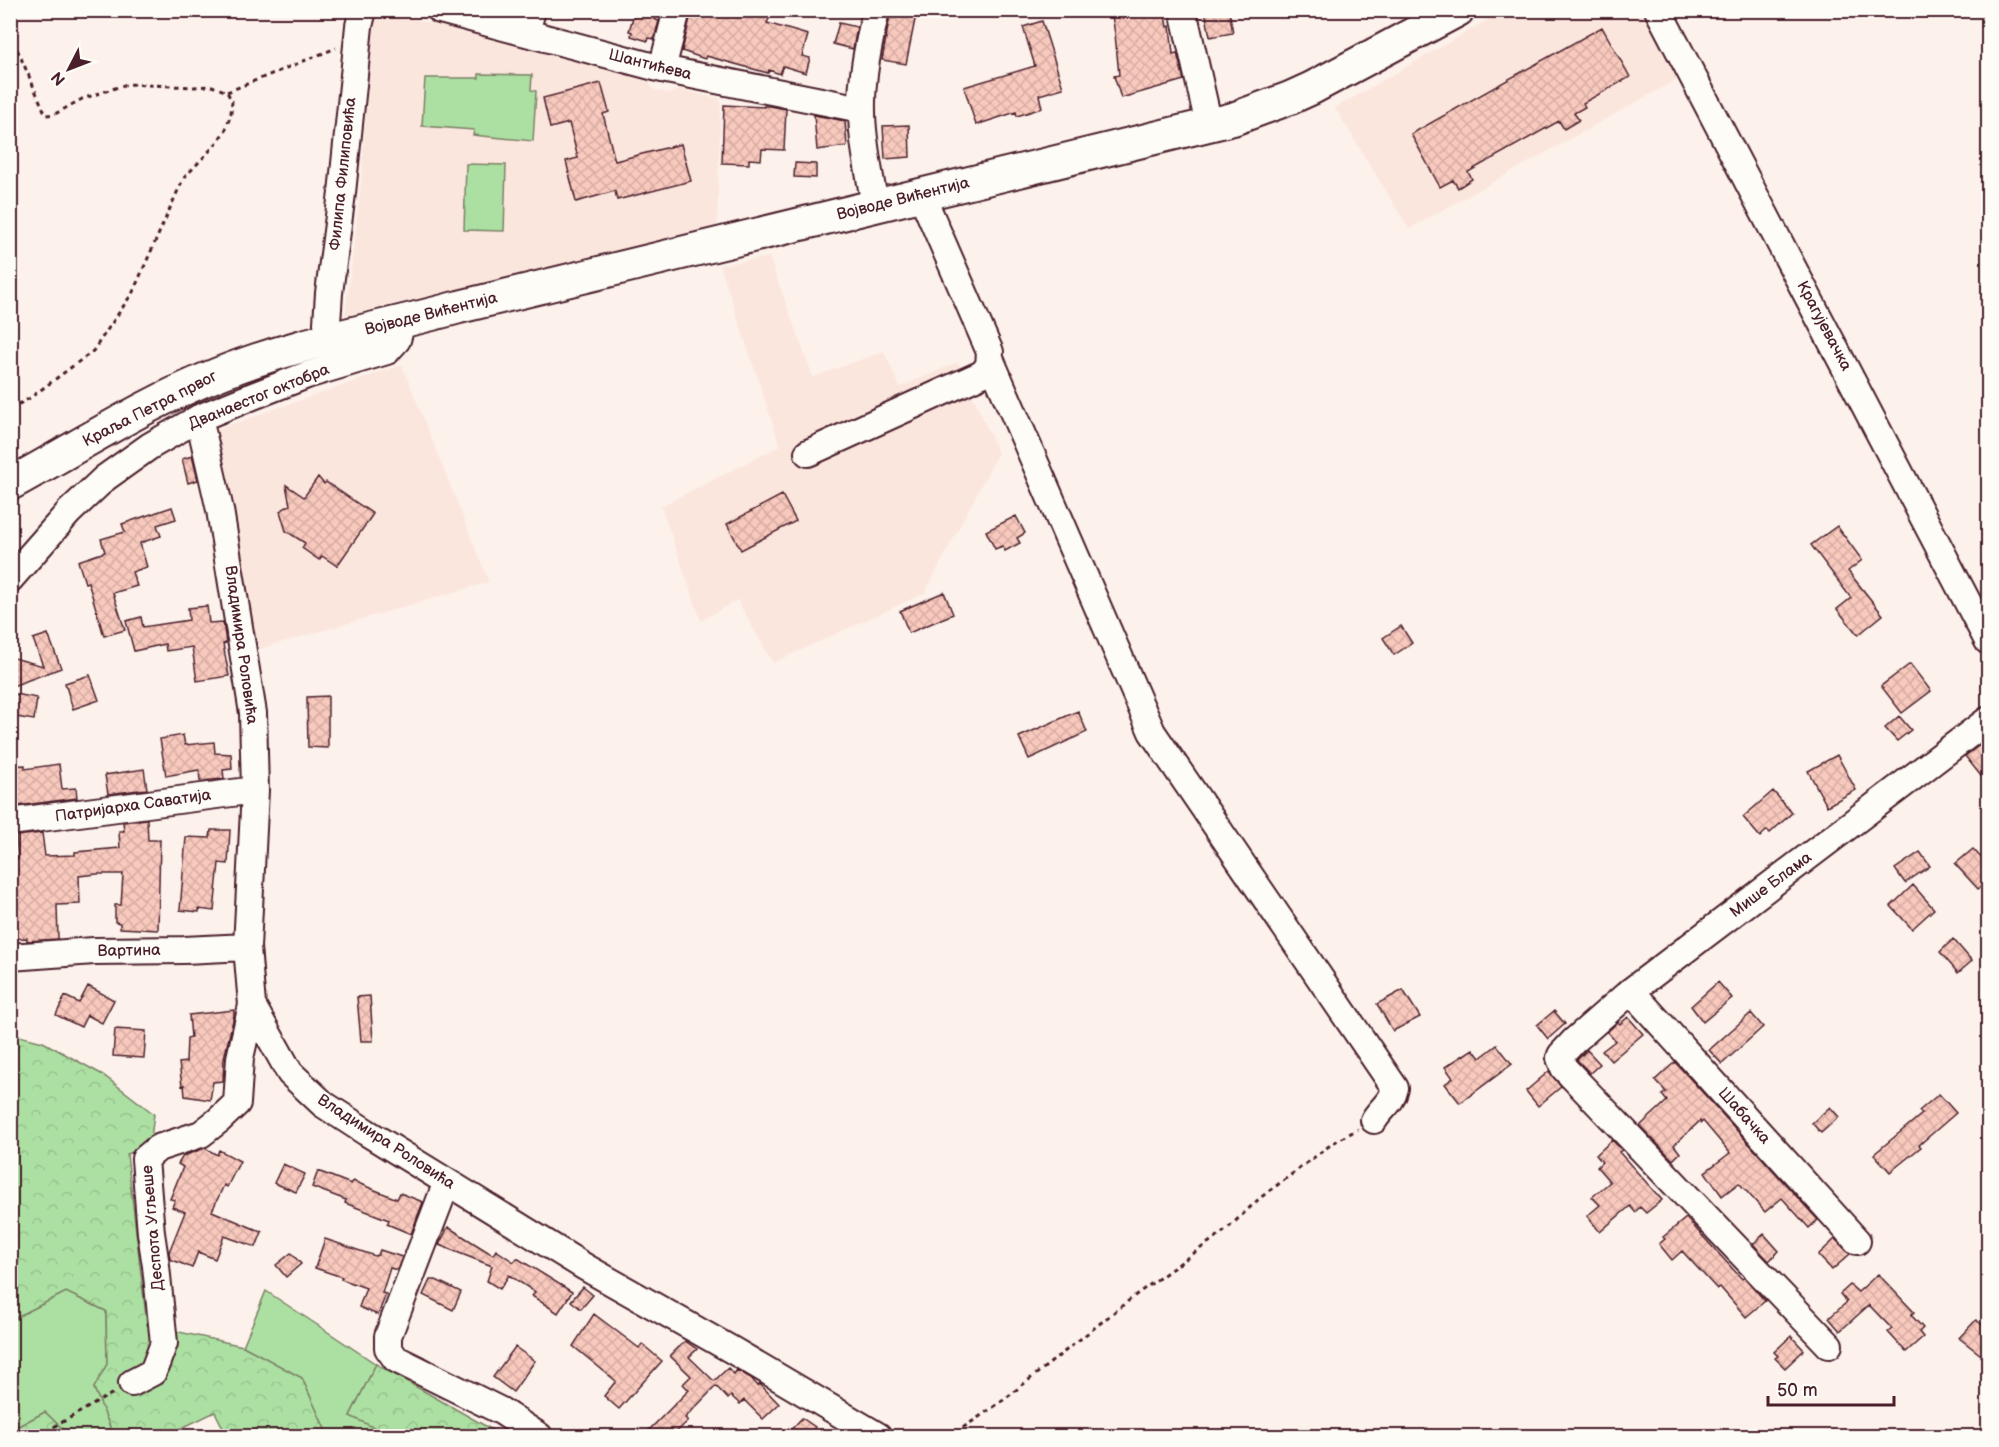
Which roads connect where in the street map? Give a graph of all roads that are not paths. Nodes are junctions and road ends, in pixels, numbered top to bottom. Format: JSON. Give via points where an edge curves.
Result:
{"nodes":[{"id":1,"x":363,"y":10,"type":"edge"},
{"id":2,"x":440,"y":10,"type":"edge"},
{"id":3,"x":677,"y":10,"type":"edge"},
{"id":4,"x":876,"y":10,"type":"edge"},
{"id":5,"x":1183,"y":10,"type":"edge"},
{"id":6,"x":1458,"y":10,"type":"edge"},
{"id":7,"x":1658,"y":10,"type":"edge"},
{"id":8,"x":529,"y":22,"type":"edge"},
{"id":9,"x":662,"y":69,"type":"junction"},
{"id":10,"x":861,"y":109,"type":"junction"},
{"id":11,"x":1209,"y":125,"type":"junction"},
{"id":12,"x":921,"y":196,"type":"junction"},
{"id":13,"x":875,"y":206,"type":"junction"},
{"id":14,"x":402,"y":322,"type":"junction"},
{"id":15,"x":330,"y":338,"type":"junction"},
{"id":16,"x":991,"y":361,"type":"junction"},
{"id":17,"x":200,"y":418,"type":"junction"},
{"id":18,"x":808,"y":453,"type":"dead end"},
{"id":19,"x":10,"y":484,"type":"edge"},
{"id":20,"x":10,"y":579,"type":"edge"},
{"id":21,"x":1989,"y":641,"type":"edge"},
{"id":22,"x":1989,"y":720,"type":"edge"},
{"id":23,"x":255,"y":790,"type":"junction"},
{"id":24,"x":10,"y":822,"type":"edge"},
{"id":25,"x":247,"y":947,"type":"junction"},
{"id":26,"x":10,"y":957,"type":"edge"},
{"id":27,"x":1632,"y":991,"type":"junction"},
{"id":28,"x":252,"y":1005,"type":"junction"},
{"id":29,"x":1374,"y":1120,"type":"road end"},
{"id":30,"x":447,"y":1182,"type":"junction"},
{"id":31,"x":1857,"y":1241,"type":"dead end"},
{"id":32,"x":1829,"y":1346,"type":"dead end"},
{"id":33,"x":132,"y":1383,"type":"road end"},
{"id":34,"x":539,"y":1437,"type":"edge"},
{"id":35,"x":878,"y":1437,"type":"edge"}],
"edges":[{"from":1,"to":15,"type":"street","name":"Филипа Филиповића","via":[[329,293]]},
{"from":2,"to":8,"type":"street","name":"Шантићева"},
{"from":3,"to":9,"type":"street"},
{"from":4,"to":10,"type":"street"},
{"from":5,"to":11,"type":"street"},
{"from":6,"to":11,"type":"main road","name":"Војводе Вићентија","via":[[1290,98]]},
{"from":7,"to":21,"type":"street","name":"Крагујевачка"},
{"from":8,"to":9,"type":"street","name":"Шантићева"},
{"from":9,"to":10,"type":"street","name":"Шантићева"},
{"from":10,"to":13,"type":"street"},
{"from":11,"to":12,"type":"main road","name":"Војводе Вићентија"},
{"from":12,"to":13,"type":"main road","name":"Војводе Вићентија"},
{"from":12,"to":16,"type":"street"},
{"from":13,"to":14,"type":"main road","name":"Војводе Вићентија"},
{"from":14,"to":15,"type":"main road","name":"Војводе Вићентија"},
{"from":14,"to":17,"type":"street","name":"Дванаестог октобра","via":[[397,339],[380,355],[307,375]]},
{"from":15,"to":19,"type":"main road","name":"Краља Петра првог","via":[[263,357],[189,386]]},
{"from":16,"to":18,"type":"street","via":[[982,374]]},
{"from":16,"to":29,"type":"street","via":[[1152,732],[1395,1088],[1393,1098]]},
{"from":17,"to":20,"type":"street","name":"Дванаестог октобра","via":[[150,446],[105,478],[61,520]]},
{"from":17,"to":23,"type":"street","name":"Владимира Роловића","via":[[220,510],[253,713]]},
{"from":22,"to":27,"type":"street","name":"Мише Блама"},
{"from":23,"to":24,"type":"street","name":"Патријарха Саватија"},
{"from":23,"to":25,"type":"street","name":"Владимира Роловића"},
{"from":25,"to":26,"type":"street","name":"Вартина"},
{"from":25,"to":28,"type":"street","name":"Владимира Роловића"},
{"from":27,"to":31,"type":"street","name":"Шабачка"},
{"from":27,"to":32,"type":"street","name":"Мише Блама","via":[[1561,1055],[1564,1068]]},
{"from":28,"to":30,"type":"street","name":"Владимира Роловића","via":[[290,1073],[323,1104]]},
{"from":28,"to":33,"type":"street","name":"Деспота Угљеше","via":[[240,1058],[237,1103],[201,1134],[159,1148],[145,1159],[164,1343],[153,1372]]},
{"from":30,"to":34,"type":"street","via":[[388,1336],[387,1348],[396,1359],[501,1411]]},
{"from":30,"to":35,"type":"street","name":"Владимира Роловића"}]}
